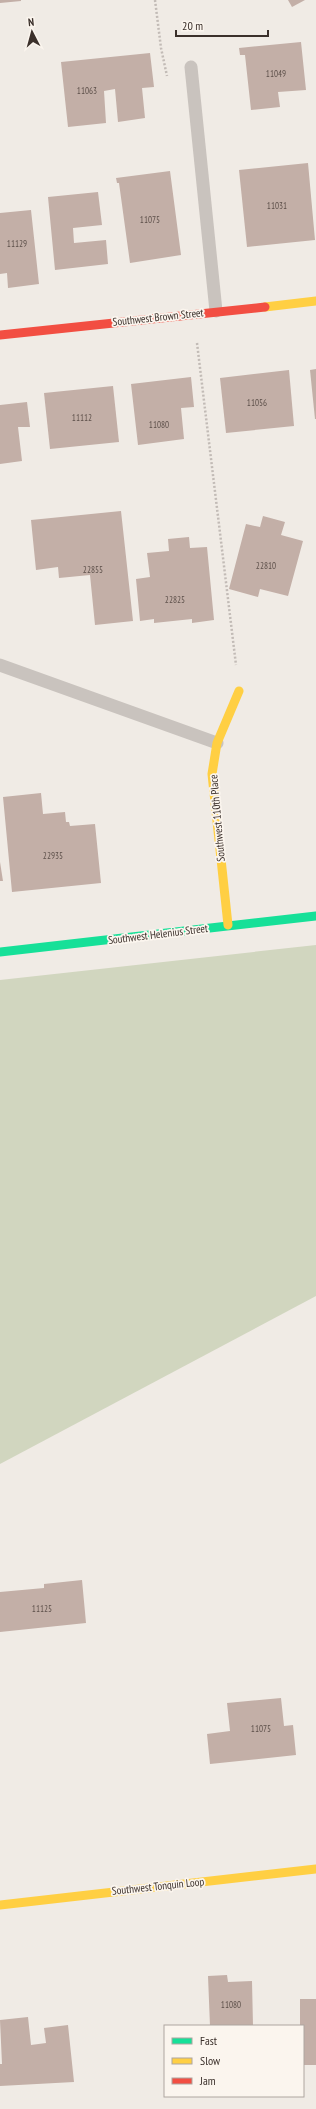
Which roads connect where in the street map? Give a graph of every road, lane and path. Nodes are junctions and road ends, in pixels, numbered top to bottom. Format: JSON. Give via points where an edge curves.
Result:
{"nodes":[{"id":1,"x":191,"y":67,"type":"dead end"},
{"id":2,"x":316,"y":302,"type":"edge"},
{"id":3,"x":216,"y":311,"type":"junction"},
{"id":4,"x":0,"y":335,"type":"edge"},
{"id":5,"x":197,"y":343,"type":"dead end"},
{"id":6,"x":0,"y":665,"type":"edge"},
{"id":7,"x":239,"y":692,"type":"joint"},
{"id":8,"x":217,"y":744,"type":"junction"},
{"id":9,"x":316,"y":916,"type":"edge"},
{"id":10,"x":228,"y":925,"type":"junction"},
{"id":11,"x":0,"y":952,"type":"edge"},
{"id":12,"x":316,"y":1869,"type":"edge"},
{"id":13,"x":0,"y":1905,"type":"edge"}],
"edges":[{"from":1,"to":3,"type":"lane"},
{"from":2,"to":3,"type":"street","name":"Southwest Brown Street"},
{"from":3,"to":4,"type":"street","name":"Southwest Brown Street"},
{"from":5,"to":7,"type":"path"},
{"from":6,"to":8,"type":"lane"},
{"from":7,"to":8,"type":"street","name":"Southwest 110th Place"},
{"from":8,"to":10,"type":"street","name":"Southwest 110th Place","via":[[212,774]]},
{"from":9,"to":10,"type":"street","name":"Southwest Helenius Street"},
{"from":10,"to":11,"type":"street","name":"Southwest Helenius Street"},
{"from":12,"to":13,"type":"street","name":"Southwest Tonquin Loop"}]}
